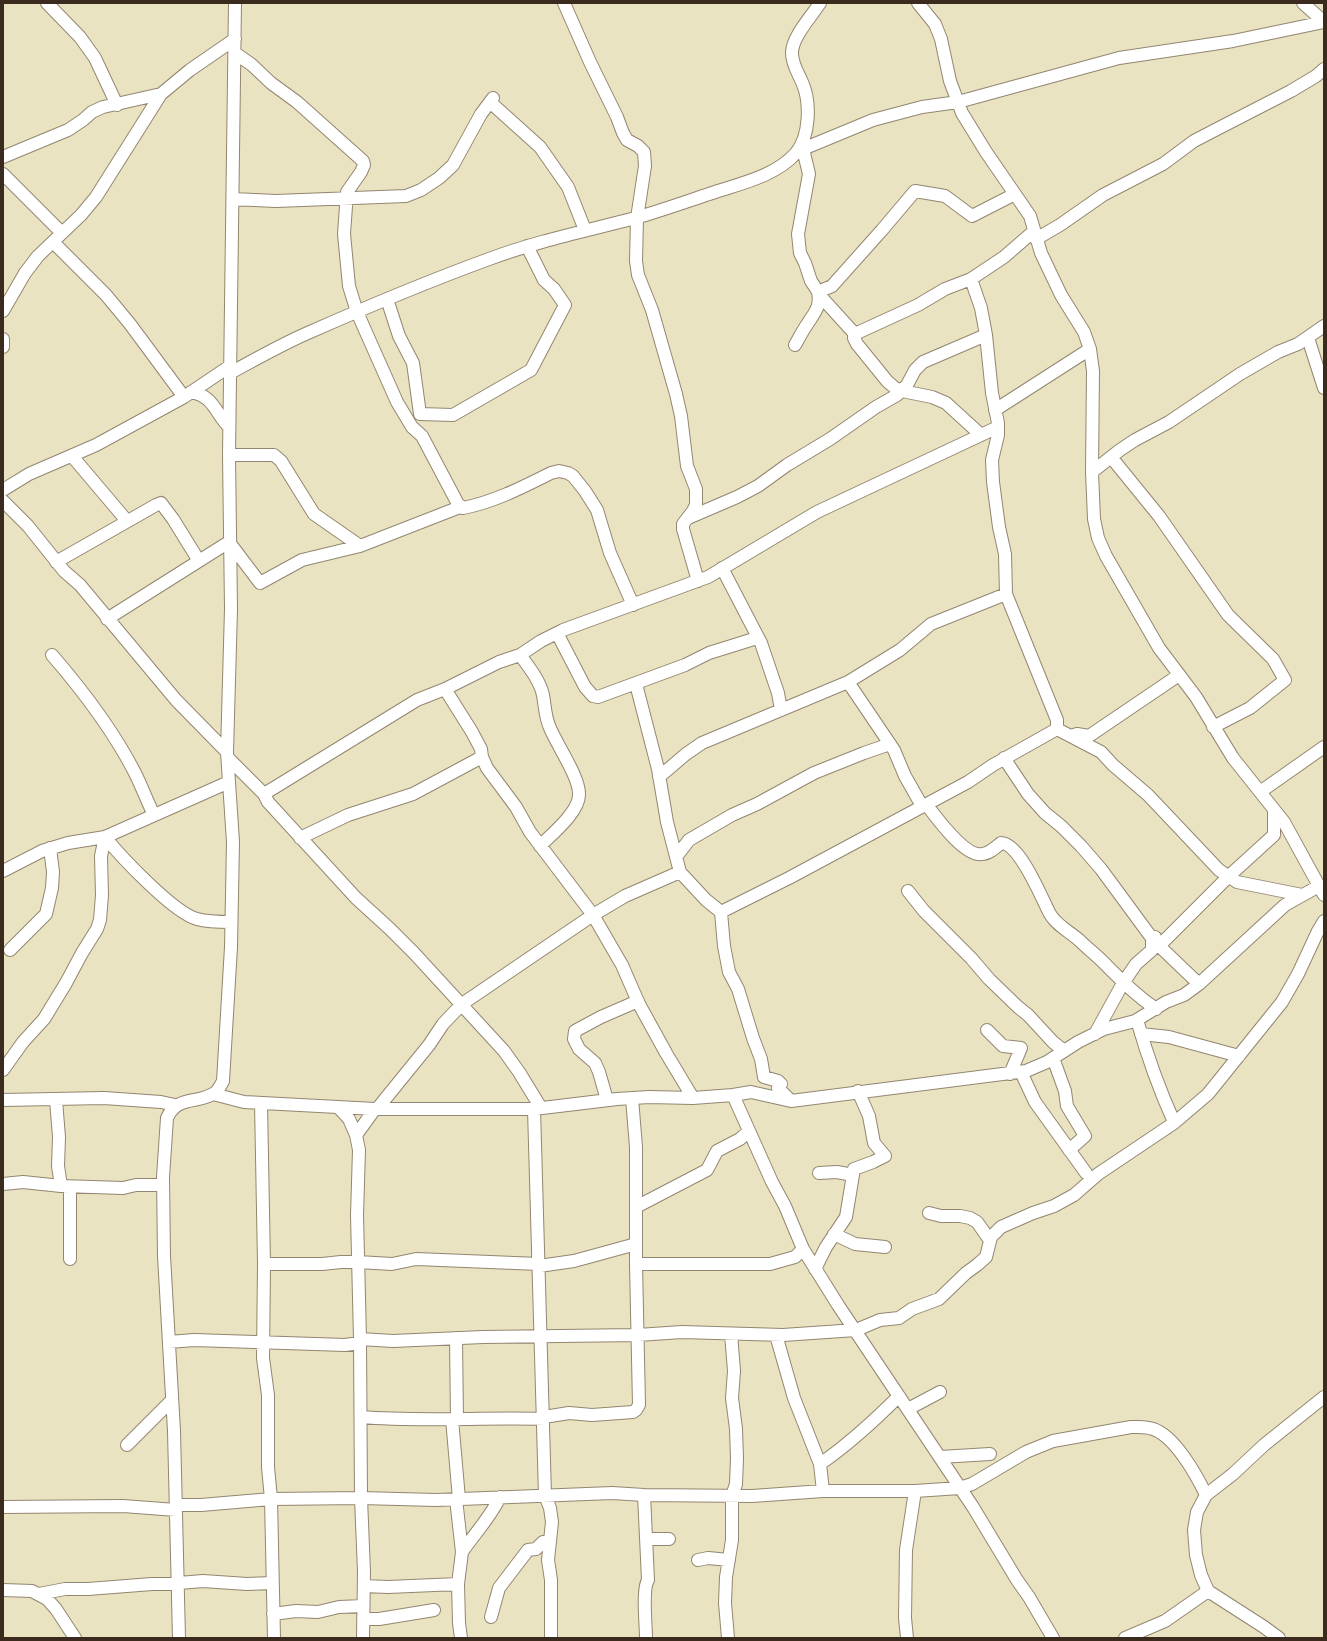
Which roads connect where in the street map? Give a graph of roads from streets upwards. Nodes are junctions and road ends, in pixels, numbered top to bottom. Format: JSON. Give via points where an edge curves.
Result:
{"nodes":[{"id":1,"x":47,"y":3,"type":"edge"},
{"id":2,"x":236,"y":3,"type":"edge"},
{"id":3,"x":564,"y":3,"type":"edge"},
{"id":4,"x":820,"y":3,"type":"edge"},
{"id":5,"x":918,"y":3,"type":"edge"},
{"id":6,"x":1303,"y":3,"type":"edge"},
{"id":7,"x":1324,"y":22,"type":"edge"},
{"id":8,"x":235,"y":39,"type":"junction"},
{"id":9,"x":235,"y":53,"type":"junction"},
{"id":10,"x":1324,"y":69,"type":"edge"},
{"id":11,"x":161,"y":94,"type":"junction"},
{"id":12,"x":958,"y":102,"type":"junction"},
{"id":13,"x":117,"y":105,"type":"junction"},
{"id":14,"x":800,"y":150,"type":"junction"},
{"id":15,"x":3,"y":157,"type":"edge"},
{"id":16,"x":3,"y":174,"type":"edge"},
{"id":17,"x":1015,"y":194,"type":"junction"},
{"id":18,"x":233,"y":199,"type":"junction"},
{"id":19,"x":347,"y":199,"type":"junction"},
{"id":20,"x":637,"y":218,"type":"junction"},
{"id":21,"x":585,"y":230,"type":"junction"},
{"id":22,"x":62,"y":233,"type":"junction"},
{"id":23,"x":1035,"y":235,"type":"junction"},
{"id":24,"x":53,"y":242,"type":"junction"},
{"id":25,"x":526,"y":246,"type":"junction"},
{"id":26,"x":971,"y":279,"type":"junction"},
{"id":27,"x":818,"y":292,"type":"junction"},
{"id":28,"x":387,"y":299,"type":"junction"},
{"id":29,"x":3,"y":311,"type":"edge"},
{"id":30,"x":357,"y":312,"type":"junction"},
{"id":31,"x":1324,"y":326,"type":"edge"},
{"id":32,"x":854,"y":333,"type":"junction"},
{"id":33,"x":986,"y":335,"type":"junction"},
{"id":34,"x":1308,"y":338,"type":"junction"},
{"id":35,"x":3,"y":339,"type":"edge"},
{"id":36,"x":795,"y":345,"type":"dead end"},
{"id":37,"x":3,"y":347,"type":"edge"},
{"id":38,"x":1090,"y":349,"type":"junction"},
{"id":39,"x":230,"y":369,"type":"junction"},
{"id":40,"x":1324,"y":388,"type":"edge"},
{"id":41,"x":902,"y":391,"type":"junction"},
{"id":42,"x":187,"y":394,"type":"junction"},
{"id":43,"x":995,"y":410,"type":"junction"},
{"id":44,"x":229,"y":427,"type":"junction"},
{"id":45,"x":998,"y":427,"type":"junction"},
{"id":46,"x":981,"y":435,"type":"junction"},
{"id":47,"x":229,"y":455,"type":"junction"},
{"id":48,"x":72,"y":456,"type":"junction"},
{"id":49,"x":1110,"y":457,"type":"junction"},
{"id":50,"x":1092,"y":472,"type":"junction"},
{"id":51,"x":3,"y":490,"type":"edge"},
{"id":52,"x":3,"y":501,"type":"edge"},
{"id":53,"x":460,"y":507,"type":"junction"},
{"id":54,"x":688,"y":518,"type":"junction"},
{"id":55,"x":127,"y":521,"type":"junction"},
{"id":56,"x":229,"y":542,"type":"junction"},
{"id":57,"x":360,"y":546,"type":"junction"},
{"id":58,"x":199,"y":561,"type":"junction"},
{"id":59,"x":56,"y":562,"type":"junction"},
{"id":60,"x":722,"y":568,"type":"junction"},
{"id":61,"x":698,"y":581,"type":"junction"},
{"id":62,"x":1006,"y":594,"type":"junction"},
{"id":63,"x":633,"y":605,"type":"junction"},
{"id":64,"x":107,"y":619,"type":"junction"},
{"id":65,"x":556,"y":633,"type":"junction"},
{"id":66,"x":757,"y":638,"type":"junction"},
{"id":67,"x":52,"y":655,"type":"dead end"},
{"id":68,"x":520,"y":655,"type":"junction"},
{"id":69,"x":1179,"y":675,"type":"junction"},
{"id":70,"x":848,"y":682,"type":"junction"},
{"id":71,"x":636,"y":684,"type":"junction"},
{"id":72,"x":445,"y":689,"type":"junction"},
{"id":73,"x":781,"y":710,"type":"junction"},
{"id":74,"x":1213,"y":727,"type":"junction"},
{"id":75,"x":1057,"y":729,"type":"junction"},
{"id":76,"x":1070,"y":737,"type":"junction"},
{"id":77,"x":890,"y":744,"type":"junction"},
{"id":78,"x":1324,"y":747,"type":"edge"},
{"id":79,"x":228,"y":755,"type":"junction"},
{"id":80,"x":482,"y":757,"type":"junction"},
{"id":81,"x":1004,"y":758,"type":"junction"},
{"id":82,"x":659,"y":777,"type":"junction"},
{"id":83,"x":229,"y":782,"type":"junction"},
{"id":84,"x":1260,"y":792,"type":"junction"},
{"id":85,"x":264,"y":794,"type":"junction"},
{"id":86,"x":924,"y":805,"type":"junction"},
{"id":87,"x":1274,"y":810,"type":"junction"},
{"id":88,"x":154,"y":815,"type":"junction"},
{"id":89,"x":105,"y":837,"type":"junction"},
{"id":90,"x":300,"y":838,"type":"junction"},
{"id":91,"x":540,"y":846,"type":"junction"},
{"id":92,"x":50,"y":848,"type":"junction"},
{"id":93,"x":676,"y":857,"type":"junction"},
{"id":94,"x":3,"y":871,"type":"edge"},
{"id":95,"x":680,"y":872,"type":"junction"},
{"id":96,"x":1229,"y":876,"type":"junction"},
{"id":97,"x":908,"y":891,"type":"dead end"},
{"id":98,"x":1322,"y":891,"type":"edge"},
{"id":99,"x":1302,"y":895,"type":"junction"},
{"id":100,"x":721,"y":912,"type":"junction"},
{"id":101,"x":593,"y":915,"type":"junction"},
{"id":102,"x":231,"y":922,"type":"junction"},
{"id":103,"x":1324,"y":922,"type":"edge"},
{"id":104,"x":1155,"y":940,"type":"junction"},
{"id":105,"x":10,"y":950,"type":"dead end"},
{"id":106,"x":1123,"y":982,"type":"junction"},
{"id":107,"x":1199,"y":984,"type":"junction"},
{"id":108,"x":638,"y":1001,"type":"junction"},
{"id":109,"x":462,"y":1004,"type":"junction"},
{"id":110,"x":1156,"y":1009,"type":"junction"},
{"id":111,"x":1137,"y":1020,"type":"junction"},
{"id":112,"x":987,"y":1030,"type":"dead end"},
{"id":113,"x":1095,"y":1034,"type":"junction"},
{"id":114,"x":1141,"y":1034,"type":"junction"},
{"id":115,"x":1064,"y":1051,"type":"junction"},
{"id":116,"x":1239,"y":1056,"type":"junction"},
{"id":117,"x":1053,"y":1058,"type":"junction"},
{"id":118,"x":3,"y":1070,"type":"edge"},
{"id":119,"x":1015,"y":1073,"type":"junction"},
{"id":120,"x":858,"y":1091,"type":"junction"},
{"id":121,"x":213,"y":1094,"type":"junction"},
{"id":122,"x":733,"y":1095,"type":"junction"},
{"id":123,"x":632,"y":1098,"type":"junction"},
{"id":124,"x":693,"y":1098,"type":"junction"},
{"id":125,"x":4,"y":1099,"type":"edge"},
{"id":126,"x":56,"y":1100,"type":"junction"},
{"id":127,"x":607,"y":1100,"type":"junction"},
{"id":128,"x":791,"y":1100,"type":"junction"},
{"id":129,"x":262,"y":1103,"type":"junction"},
{"id":130,"x":175,"y":1105,"type":"junction"},
{"id":131,"x":338,"y":1107,"type":"junction"},
{"id":132,"x":538,"y":1108,"type":"junction"},
{"id":133,"x":376,"y":1109,"type":"junction"},
{"id":134,"x":1174,"y":1122,"type":"junction"},
{"id":135,"x":749,"y":1131,"type":"junction"},
{"id":136,"x":356,"y":1135,"type":"junction"},
{"id":137,"x":1069,"y":1150,"type":"junction"},
{"id":138,"x":819,"y":1173,"type":"dead end"},
{"id":139,"x":1086,"y":1173,"type":"dead end"},
{"id":140,"x":853,"y":1176,"type":"junction"},
{"id":141,"x":3,"y":1184,"type":"edge"},
{"id":142,"x":163,"y":1185,"type":"junction"},
{"id":143,"x":66,"y":1188,"type":"junction"},
{"id":144,"x":636,"y":1207,"type":"junction"},
{"id":145,"x":929,"y":1213,"type":"dead end"},
{"id":146,"x":834,"y":1234,"type":"junction"},
{"id":147,"x":989,"y":1239,"type":"junction"},
{"id":148,"x":636,"y":1244,"type":"junction"},
{"id":149,"x":885,"y":1246,"type":"dead end"},
{"id":150,"x":803,"y":1249,"type":"junction"},
{"id":151,"x":70,"y":1259,"type":"dead end"},
{"id":152,"x":358,"y":1262,"type":"junction"},
{"id":153,"x":264,"y":1264,"type":"junction"},
{"id":154,"x":636,"y":1264,"type":"junction"},
{"id":155,"x":539,"y":1265,"type":"junction"},
{"id":156,"x":815,"y":1269,"type":"junction"},
{"id":157,"x":856,"y":1330,"type":"junction"},
{"id":158,"x":731,"y":1334,"type":"junction"},
{"id":159,"x":638,"y":1335,"type":"junction"},
{"id":160,"x":776,"y":1335,"type":"junction"},
{"id":161,"x":541,"y":1337,"type":"junction"},
{"id":162,"x":456,"y":1338,"type":"junction"},
{"id":163,"x":360,"y":1341,"type":"junction"},
{"id":164,"x":169,"y":1342,"type":"junction"},
{"id":165,"x":264,"y":1342,"type":"junction"},
{"id":166,"x":940,"y":1392,"type":"dead end"},
{"id":167,"x":900,"y":1396,"type":"junction"},
{"id":168,"x":1324,"y":1397,"type":"edge"},
{"id":169,"x":172,"y":1400,"type":"junction"},
{"id":170,"x":908,"y":1409,"type":"junction"},
{"id":171,"x":361,"y":1417,"type":"junction"},
{"id":172,"x":544,"y":1418,"type":"junction"},
{"id":173,"x":455,"y":1420,"type":"junction"},
{"id":174,"x":127,"y":1445,"type":"dead end"},
{"id":175,"x":990,"y":1454,"type":"dead end"},
{"id":176,"x":940,"y":1457,"type":"junction"},
{"id":177,"x":820,"y":1464,"type":"junction"},
{"id":178,"x":960,"y":1488,"type":"junction"},
{"id":179,"x":823,"y":1491,"type":"junction"},
{"id":180,"x":914,"y":1491,"type":"junction"},
{"id":181,"x":545,"y":1495,"type":"junction"},
{"id":182,"x":644,"y":1495,"type":"junction"},
{"id":183,"x":1206,"y":1495,"type":"junction"},
{"id":184,"x":732,"y":1496,"type":"junction"},
{"id":185,"x":500,"y":1497,"type":"junction"},
{"id":186,"x":361,"y":1498,"type":"junction"},
{"id":187,"x":271,"y":1499,"type":"junction"},
{"id":188,"x":458,"y":1499,"type":"junction"},
{"id":189,"x":3,"y":1507,"type":"edge"},
{"id":190,"x":176,"y":1508,"type":"junction"},
{"id":191,"x":668,"y":1538,"type":"dead end"},
{"id":192,"x":647,"y":1539,"type":"junction"},
{"id":193,"x":549,"y":1543,"type":"junction"},
{"id":194,"x":462,"y":1552,"type":"junction"},
{"id":195,"x":698,"y":1560,"type":"dead end"},
{"id":196,"x":729,"y":1560,"type":"junction"},
{"id":197,"x":179,"y":1583,"type":"junction"},
{"id":198,"x":272,"y":1583,"type":"junction"},
{"id":199,"x":458,"y":1584,"type":"junction"},
{"id":200,"x":364,"y":1586,"type":"junction"},
{"id":201,"x":3,"y":1590,"type":"edge"},
{"id":202,"x":1208,"y":1591,"type":"junction"},
{"id":203,"x":39,"y":1594,"type":"junction"},
{"id":204,"x":363,"y":1606,"type":"junction"},
{"id":205,"x":434,"y":1610,"type":"dead end"},
{"id":206,"x":273,"y":1614,"type":"junction"},
{"id":207,"x":491,"y":1617,"type":"dead end"},
{"id":208,"x":363,"y":1619,"type":"junction"},
{"id":209,"x":75,"y":1638,"type":"edge"},
{"id":210,"x":180,"y":1638,"type":"edge"},
{"id":211,"x":274,"y":1638,"type":"edge"},
{"id":212,"x":363,"y":1638,"type":"edge"},
{"id":213,"x":462,"y":1638,"type":"edge"},
{"id":214,"x":551,"y":1638,"type":"edge"},
{"id":215,"x":646,"y":1638,"type":"edge"},
{"id":216,"x":728,"y":1638,"type":"edge"},
{"id":217,"x":907,"y":1638,"type":"edge"},
{"id":218,"x":1052,"y":1638,"type":"edge"},
{"id":219,"x":1126,"y":1638,"type":"edge"},
{"id":220,"x":1279,"y":1638,"type":"edge"}],
"edges":[{"from":1,"to":13,"type":"street","via":[[80,37],[95,58]]},
{"from":2,"to":8,"type":"street"},
{"from":3,"to":20,"type":"street","via":[[623,133],[627,140],[644,152],[645,166]]},
{"from":4,"to":14,"type":"street","via":[[795,40],[792,54],[795,70],[803,83],[807,100],[807,126]]},
{"from":5,"to":12,"type":"street","via":[[935,24]]},
{"from":6,"to":7,"type":"street"},
{"from":7,"to":12,"type":"street","via":[[1241,39],[1119,58]]},
{"from":8,"to":9,"type":"street"},
{"from":8,"to":11,"type":"street"},
{"from":9,"to":18,"type":"street"},
{"from":9,"to":19,"type":"street","via":[[297,102],[363,161],[364,165],[348,189]]},
{"from":10,"to":23,"type":"street","via":[[1291,91],[1194,141],[1163,164],[1103,195],[1060,225]]},
{"from":11,"to":13,"type":"street"},
{"from":11,"to":22,"type":"street","via":[[96,197]]},
{"from":12,"to":14,"type":"street","via":[[922,107],[873,120]]},
{"from":12,"to":17,"type":"street","via":[[986,152]]},
{"from":13,"to":15,"type":"street","via":[[92,112],[68,130]]},
{"from":14,"to":20,"type":"street","via":[[787,162],[757,178]]},
{"from":14,"to":27,"type":"street","via":[[809,174],[798,234],[800,253],[810,281]]},
{"from":16,"to":22,"type":"street"},
{"from":17,"to":23,"type":"street","via":[[1030,216]]},
{"from":17,"to":27,"type":"street","via":[[972,216],[945,196],[915,190],[832,286]]},
{"from":18,"to":19,"type":"street"},
{"from":18,"to":39,"type":"street"},
{"from":19,"to":21,"type":"street","via":[[406,196],[433,182],[453,165],[481,114],[492,100],[540,147],[568,187]]},
{"from":19,"to":30,"type":"street","via":[[344,234],[346,270]]},
{"from":20,"to":21,"type":"street"},
{"from":20,"to":54,"type":"street","via":[[638,275],[652,310],[676,394],[687,466],[696,489],[696,505]]},
{"from":21,"to":25,"type":"street"},
{"from":22,"to":24,"type":"street"},
{"from":23,"to":26,"type":"street"},
{"from":23,"to":38,"type":"street","via":[[1061,295],[1084,332]]},
{"from":24,"to":29,"type":"street","via":[[25,273]]},
{"from":24,"to":42,"type":"street","via":[[110,301]]},
{"from":25,"to":28,"type":"street"},
{"from":25,"to":28,"type":"street","via":[[544,280],[565,305],[531,370],[453,415],[420,414],[413,363],[398,336]]},
{"from":26,"to":32,"type":"street"},
{"from":26,"to":33,"type":"street","via":[[981,308]]},
{"from":27,"to":32,"type":"street"},
{"from":27,"to":36,"type":"street","via":[[820,298],[817,311]]},
{"from":28,"to":30,"type":"street"},
{"from":30,"to":39,"type":"street"},
{"from":30,"to":53,"type":"street","via":[[397,402],[412,427],[422,436]]},
{"from":31,"to":34,"type":"street"},
{"from":32,"to":41,"type":"street","via":[[858,344],[887,381]]},
{"from":33,"to":41,"type":"street","via":[[923,362]]},
{"from":33,"to":43,"type":"street"},
{"from":34,"to":40,"type":"street"},
{"from":34,"to":49,"type":"street","via":[[1250,369]]},
{"from":35,"to":37,"type":"street"},
{"from":38,"to":43,"type":"street"},
{"from":38,"to":50,"type":"street","via":[[1093,371]]},
{"from":39,"to":42,"type":"street"},
{"from":39,"to":44,"type":"street"},
{"from":41,"to":46,"type":"street","via":[[932,397],[946,403]]},
{"from":41,"to":54,"type":"street","via":[[758,486]]},
{"from":42,"to":44,"type":"street","via":[[203,395]]},
{"from":42,"to":48,"type":"street"},
{"from":43,"to":45,"type":"street"},
{"from":44,"to":47,"type":"street"},
{"from":45,"to":46,"type":"street"},
{"from":45,"to":62,"type":"street","via":[[992,460],[992,482],[996,515],[1006,554]]},
{"from":46,"to":60,"type":"street","via":[[817,512]]},
{"from":47,"to":56,"type":"street"},
{"from":47,"to":57,"type":"street","via":[[274,455],[281,461],[314,514]]},
{"from":48,"to":51,"type":"street","via":[[30,474]]},
{"from":48,"to":55,"type":"street"},
{"from":49,"to":50,"type":"street"},
{"from":49,"to":74,"type":"street","via":[[1159,516],[1228,615],[1274,659],[1285,680],[1250,708]]},
{"from":50,"to":69,"type":"street","via":[[1094,519],[1098,538],[1159,648]]},
{"from":52,"to":59,"type":"street","via":[[28,526]]},
{"from":53,"to":57,"type":"street"},
{"from":53,"to":63,"type":"street","via":[[488,501],[551,473],[568,473],[585,491],[597,510],[610,553]]},
{"from":54,"to":61,"type":"street","via":[[683,529]]},
{"from":55,"to":58,"type":"street","via":[[156,504],[161,504],[173,518]]},
{"from":55,"to":59,"type":"street"},
{"from":56,"to":57,"type":"street","via":[[260,584],[302,560]]},
{"from":56,"to":58,"type":"street"},
{"from":56,"to":79,"type":"street","via":[[231,610]]},
{"from":58,"to":64,"type":"street"},
{"from":59,"to":64,"type":"street","via":[[80,585]]},
{"from":60,"to":61,"type":"street"},
{"from":60,"to":66,"type":"street"},
{"from":61,"to":63,"type":"street"},
{"from":62,"to":70,"type":"street","via":[[931,624],[900,650]]},
{"from":62,"to":75,"type":"street","via":[[1057,720]]},
{"from":63,"to":65,"type":"street"},
{"from":64,"to":79,"type":"street","via":[[176,700]]},
{"from":65,"to":68,"type":"street"},
{"from":65,"to":71,"type":"street","via":[[577,675],[593,696],[598,698]]},
{"from":66,"to":71,"type":"street","via":[[708,653]]},
{"from":66,"to":73,"type":"street","via":[[778,693]]},
{"from":67,"to":88,"type":"street","via":[[76,683],[120,746]]},
{"from":68,"to":72,"type":"street"},
{"from":68,"to":91,"type":"street","via":[[531,669],[542,694],[549,727],[579,790],[577,804],[573,810]]},
{"from":69,"to":74,"type":"street","via":[[1196,697]]},
{"from":69,"to":76,"type":"street","via":[[1089,736],[1077,734]]},
{"from":70,"to":73,"type":"street"},
{"from":70,"to":77,"type":"street"},
{"from":71,"to":82,"type":"street"},
{"from":72,"to":80,"type":"street","via":[[472,732],[481,749]]},
{"from":72,"to":85,"type":"street","via":[[417,700]]},
{"from":73,"to":82,"type":"street","via":[[702,743]]},
{"from":74,"to":84,"type":"street"},
{"from":75,"to":76,"type":"street"},
{"from":75,"to":81,"type":"street"},
{"from":76,"to":96,"type":"street","via":[[1101,752],[1148,795],[1219,870]]},
{"from":77,"to":86,"type":"street"},
{"from":77,"to":93,"type":"street","via":[[814,773],[732,815],[689,840]]},
{"from":78,"to":84,"type":"street"},
{"from":79,"to":83,"type":"street"},
{"from":79,"to":85,"type":"street"},
{"from":80,"to":90,"type":"street","via":[[413,794],[348,815]]},
{"from":80,"to":91,"type":"street"},
{"from":81,"to":86,"type":"street","via":[[968,782]]},
{"from":81,"to":104,"type":"street","via":[[1028,794],[1076,841]]},
{"from":82,"to":93,"type":"street"},
{"from":83,"to":88,"type":"street"},
{"from":83,"to":102,"type":"street","via":[[233,842]]},
{"from":84,"to":87,"type":"street"},
{"from":85,"to":90,"type":"street"},
{"from":86,"to":100,"type":"street"},
{"from":86,"to":106,"type":"street","via":[[950,835],[973,854],[991,852],[1001,843],[1007,845],[1023,863],[1038,887],[1050,914],[1063,929],[1107,965]]},
{"from":87,"to":96,"type":"street","via":[[1274,835]]},
{"from":87,"to":98,"type":"street","via":[[1284,822]]},
{"from":88,"to":89,"type":"street"},
{"from":89,"to":92,"type":"street"},
{"from":89,"to":102,"type":"street","via":[[120,856],[189,916],[205,921]]},
{"from":89,"to":118,"type":"street","via":[[101,856],[102,895],[97,929],[44,1019]]},
{"from":90,"to":109,"type":"street"},
{"from":91,"to":101,"type":"street"},
{"from":92,"to":94,"type":"street"},
{"from":92,"to":105,"type":"street","via":[[53,872],[46,914]]},
{"from":93,"to":95,"type":"street"},
{"from":95,"to":100,"type":"street"},
{"from":95,"to":101,"type":"street","via":[[631,893]]},
{"from":96,"to":99,"type":"street","via":[[1237,882]]},
{"from":96,"to":104,"type":"street"},
{"from":97,"to":115,"type":"street","via":[[989,979]]},
{"from":98,"to":99,"type":"street"},
{"from":99,"to":107,"type":"street","via":[[1285,905]]},
{"from":100,"to":128,"type":"street","via":[[729,972],[738,989],[761,1059],[764,1077],[778,1081],[781,1084],[778,1088]]},
{"from":101,"to":108,"type":"street","via":[[622,965]]},
{"from":101,"to":109,"type":"street"},
{"from":102,"to":121,"type":"street","via":[[223,1081]]},
{"from":103,"to":116,"type":"street","via":[[1282,1002]]},
{"from":104,"to":106,"type":"street","via":[[1152,950],[1136,964]]},
{"from":104,"to":107,"type":"street"},
{"from":106,"to":110,"type":"street"},
{"from":106,"to":113,"type":"street"},
{"from":107,"to":110,"type":"street"},
{"from":108,"to":124,"type":"street"},
{"from":108,"to":127,"type":"street","via":[[575,1031],[574,1039],[579,1049],[594,1063],[599,1072]]},
{"from":109,"to":132,"type":"street","via":[[520,1072]]},
{"from":109,"to":133,"type":"street","via":[[443,1024],[429,1045]]},
{"from":110,"to":111,"type":"street"},
{"from":111,"to":113,"type":"street"},
{"from":111,"to":114,"type":"street"},
{"from":112,"to":119,"type":"street","via":[[1003,1046],[1021,1048]]},
{"from":113,"to":115,"type":"street"},
{"from":114,"to":116,"type":"street","via":[[1169,1037]]},
{"from":114,"to":134,"type":"street","via":[[1159,1089]]},
{"from":115,"to":117,"type":"street"},
{"from":116,"to":134,"type":"street","via":[[1208,1094]]},
{"from":117,"to":119,"type":"street","via":[[1026,1072]]},
{"from":117,"to":137,"type":"street","via":[[1065,1091],[1067,1106],[1085,1136]]},
{"from":119,"to":120,"type":"street"},
{"from":119,"to":137,"type":"street"},
{"from":120,"to":128,"type":"street"},
{"from":120,"to":140,"type":"street","via":[[869,1116],[874,1143],[885,1156],[854,1169]]},
{"from":121,"to":129,"type":"street","via":[[244,1102]]},
{"from":121,"to":130,"type":"street"},
{"from":122,"to":124,"type":"street"},
{"from":122,"to":128,"type":"street","via":[[751,1092]]},
{"from":122,"to":135,"type":"street"},
{"from":123,"to":124,"type":"street"},
{"from":123,"to":127,"type":"street"},
{"from":123,"to":144,"type":"street","via":[[636,1147]]},
{"from":125,"to":126,"type":"street"},
{"from":126,"to":130,"type":"street","via":[[104,1098]]},
{"from":126,"to":143,"type":"street","via":[[58,1175]]},
{"from":127,"to":132,"type":"street"},
{"from":129,"to":131,"type":"street"},
{"from":129,"to":153,"type":"street"},
{"from":130,"to":142,"type":"street","via":[[167,1118]]},
{"from":131,"to":133,"type":"street"},
{"from":131,"to":136,"type":"street","via":[[349,1119]]},
{"from":132,"to":133,"type":"street"},
{"from":132,"to":155,"type":"street"},
{"from":133,"to":136,"type":"street"},
{"from":134,"to":147,"type":"street","via":[[1098,1174],[1074,1195],[1054,1206],[1001,1227]]},
{"from":135,"to":144,"type":"street","via":[[740,1139],[717,1150],[707,1170]]},
{"from":135,"to":150,"type":"street"},
{"from":136,"to":152,"type":"street","via":[[359,1150]]},
{"from":137,"to":139,"type":"street"},
{"from":138,"to":140,"type":"street","via":[[836,1172]]},
{"from":140,"to":146,"type":"street","via":[[846,1217]]},
{"from":141,"to":143,"type":"street","via":[[23,1182]]},
{"from":142,"to":143,"type":"street"},
{"from":142,"to":164,"type":"street"},
{"from":143,"to":151,"type":"street"},
{"from":144,"to":148,"type":"street"},
{"from":145,"to":147,"type":"street","via":[[970,1218],[977,1222]]},
{"from":146,"to":149,"type":"street","via":[[855,1244]]},
{"from":146,"to":156,"type":"street"},
{"from":147,"to":157,"type":"street","via":[[986,1257],[939,1298],[912,1309],[899,1318],[880,1320]]},
{"from":148,"to":154,"type":"street"},
{"from":148,"to":155,"type":"street","via":[[574,1261]]},
{"from":150,"to":154,"type":"street","via":[[795,1257],[770,1264]]},
{"from":150,"to":156,"type":"street"},
{"from":152,"to":153,"type":"street"},
{"from":152,"to":155,"type":"street","via":[[392,1264],[416,1259]]},
{"from":152,"to":163,"type":"street"},
{"from":153,"to":165,"type":"street"},
{"from":154,"to":159,"type":"street"},
{"from":155,"to":161,"type":"street"},
{"from":156,"to":157,"type":"street"},
{"from":157,"to":160,"type":"street"},
{"from":157,"to":167,"type":"street"},
{"from":158,"to":159,"type":"street","via":[[682,1332]]},
{"from":158,"to":160,"type":"street"},
{"from":158,"to":184,"type":"street","via":[[734,1371],[732,1398],[736,1429],[736,1484]]},
{"from":159,"to":161,"type":"street"},
{"from":159,"to":172,"type":"street","via":[[639,1405],[636,1410],[628,1413],[592,1415],[569,1413]]},
{"from":160,"to":177,"type":"street","via":[[794,1398]]},
{"from":161,"to":162,"type":"street"},
{"from":161,"to":172,"type":"street"},
{"from":162,"to":163,"type":"street"},
{"from":162,"to":173,"type":"street"},
{"from":163,"to":165,"type":"street","via":[[345,1345]]},
{"from":163,"to":171,"type":"street"},
{"from":164,"to":165,"type":"street"},
{"from":164,"to":169,"type":"street"},
{"from":165,"to":187,"type":"street"},
{"from":166,"to":170,"type":"street"},
{"from":167,"to":170,"type":"street"},
{"from":167,"to":177,"type":"street","via":[[860,1434]]},
{"from":168,"to":183,"type":"street"},
{"from":169,"to":174,"type":"street"},
{"from":169,"to":190,"type":"street"},
{"from":170,"to":176,"type":"street"},
{"from":171,"to":173,"type":"street"},
{"from":171,"to":186,"type":"street"},
{"from":172,"to":173,"type":"street"},
{"from":172,"to":181,"type":"street"},
{"from":173,"to":188,"type":"street"},
{"from":175,"to":176,"type":"street"},
{"from":176,"to":178,"type":"street"},
{"from":177,"to":179,"type":"street"},
{"from":178,"to":180,"type":"street"},
{"from":178,"to":183,"type":"street","via":[[972,1484],[1026,1452],[1053,1441],[1141,1427],[1153,1429],[1163,1435],[1177,1449],[1195,1472]]},
{"from":178,"to":218,"type":"street"},
{"from":179,"to":180,"type":"street"},
{"from":179,"to":184,"type":"street"},
{"from":180,"to":217,"type":"street","via":[[906,1550]]},
{"from":181,"to":182,"type":"street"},
{"from":181,"to":185,"type":"street"},
{"from":181,"to":193,"type":"street","via":[[552,1522]]},
{"from":182,"to":184,"type":"street"},
{"from":182,"to":192,"type":"street"},
{"from":183,"to":202,"type":"street","via":[[1197,1512],[1194,1530],[1196,1554]]},
{"from":184,"to":196,"type":"street","via":[[732,1540]]},
{"from":185,"to":188,"type":"street"},
{"from":185,"to":194,"type":"street","via":[[492,1513]]},
{"from":186,"to":187,"type":"street"},
{"from":186,"to":188,"type":"street"},
{"from":186,"to":200,"type":"street"},
{"from":187,"to":190,"type":"street"},
{"from":187,"to":198,"type":"street"},
{"from":188,"to":194,"type":"street"},
{"from":189,"to":190,"type":"street"},
{"from":190,"to":197,"type":"street"},
{"from":191,"to":192,"type":"street"},
{"from":192,"to":215,"type":"street"},
{"from":193,"to":207,"type":"street","via":[[543,1542],[528,1550],[499,1588]]},
{"from":193,"to":214,"type":"street"},
{"from":194,"to":199,"type":"street"},
{"from":195,"to":196,"type":"street"},
{"from":196,"to":216,"type":"street","via":[[725,1603]]},
{"from":197,"to":198,"type":"street"},
{"from":197,"to":203,"type":"street","via":[[65,1589]]},
{"from":197,"to":210,"type":"street"},
{"from":198,"to":206,"type":"street"},
{"from":199,"to":200,"type":"street"},
{"from":199,"to":213,"type":"street"},
{"from":200,"to":204,"type":"street"},
{"from":201,"to":203,"type":"street","via":[[32,1591]]},
{"from":202,"to":219,"type":"street","via":[[1165,1621]]},
{"from":202,"to":220,"type":"street"},
{"from":203,"to":209,"type":"street","via":[[56,1609]]},
{"from":204,"to":206,"type":"street"},
{"from":204,"to":208,"type":"street"},
{"from":205,"to":208,"type":"street","via":[[379,1619]]},
{"from":206,"to":211,"type":"street"},
{"from":208,"to":212,"type":"street"}]}
